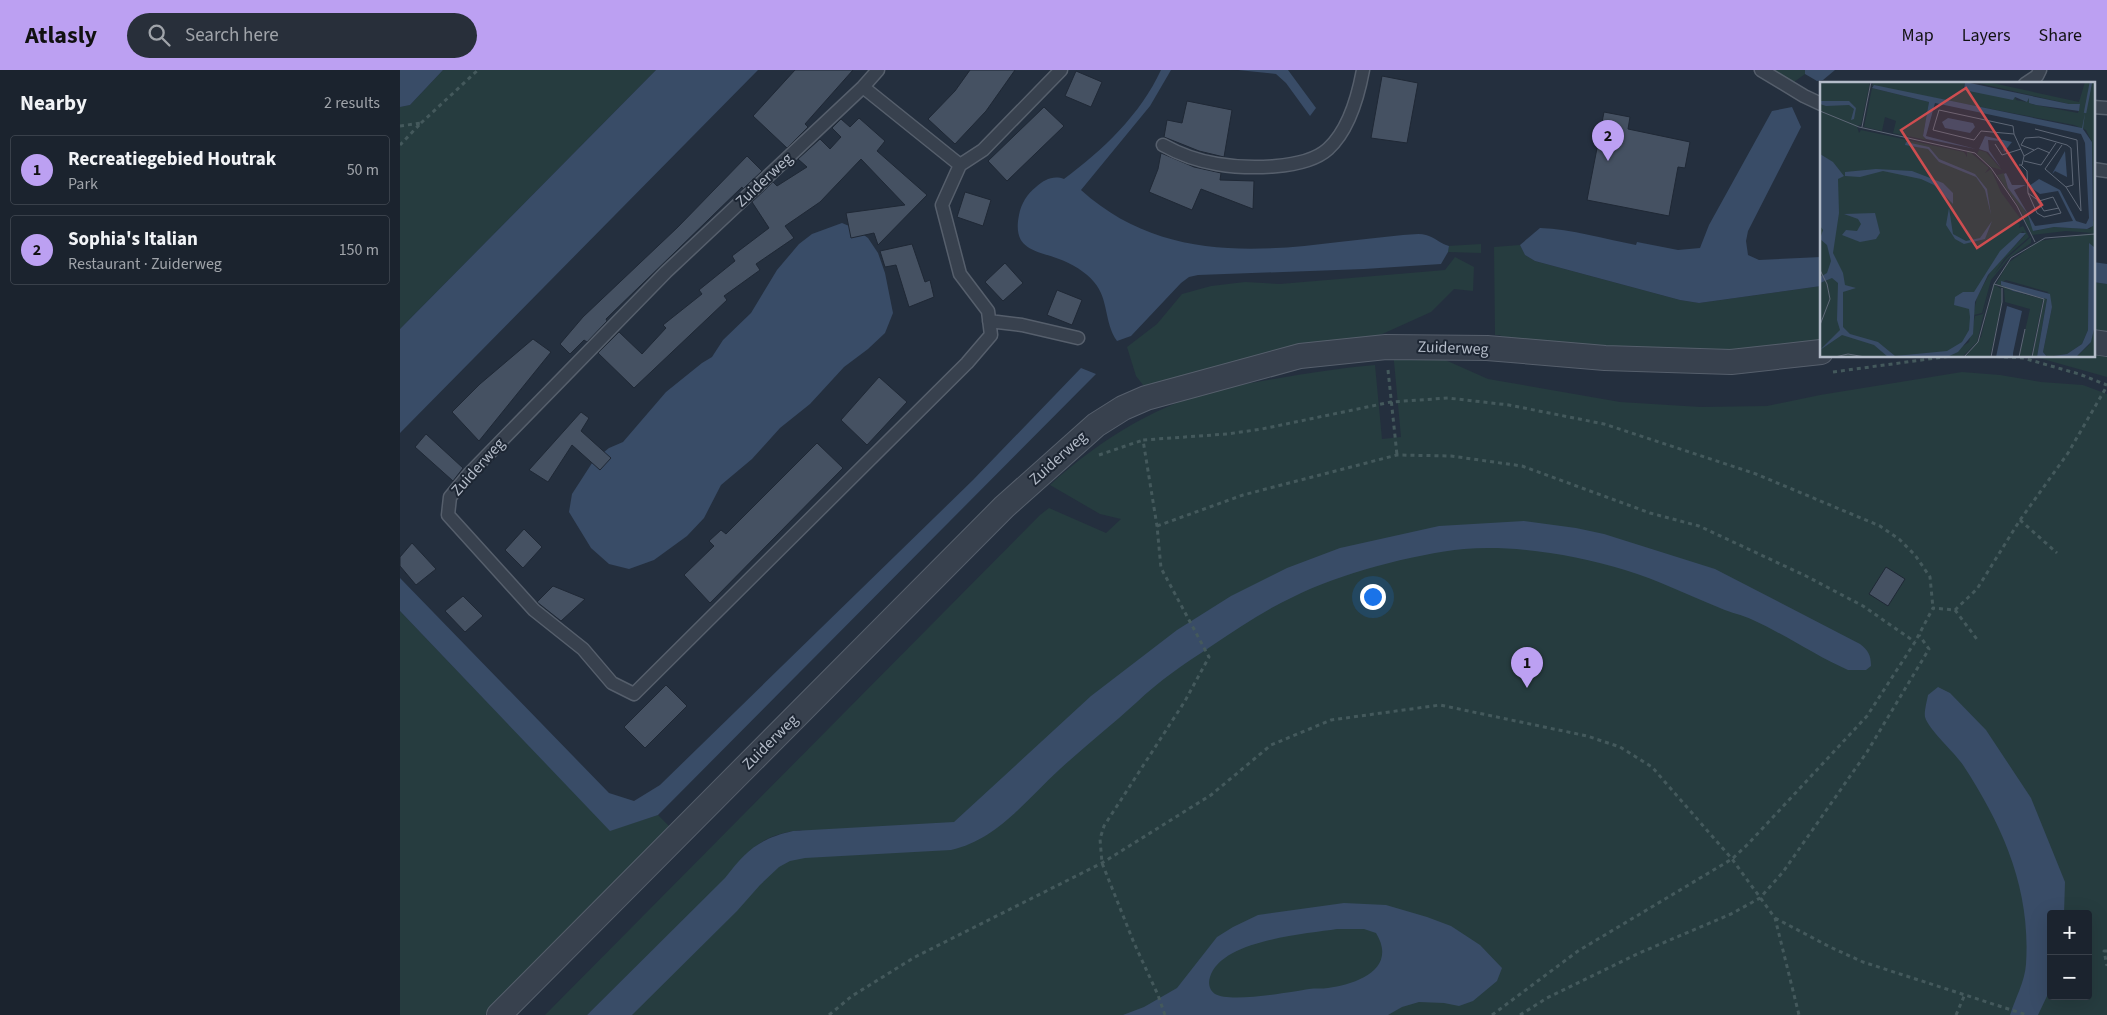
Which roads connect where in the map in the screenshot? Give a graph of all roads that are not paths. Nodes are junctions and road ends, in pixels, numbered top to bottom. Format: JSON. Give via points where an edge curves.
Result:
{"nodes":[{"id":1,"x":878,"y":70,"type":"edge"},
{"id":2,"x":1061,"y":70,"type":"edge"},
{"id":3,"x":1363,"y":70,"type":"edge"},
{"id":4,"x":1761,"y":70,"type":"edge"},
{"id":5,"x":2040,"y":70,"type":"edge"},
{"id":6,"x":2028,"y":82,"type":"edge"},
{"id":7,"x":863,"y":87,"type":"junction"},
{"id":8,"x":1820,"y":104,"type":"edge"},
{"id":9,"x":2094,"y":107,"type":"edge"},
{"id":10,"x":2107,"y":108,"type":"edge"},
{"id":11,"x":1163,"y":145,"type":"dead end"},
{"id":12,"x":960,"y":166,"type":"junction"},
{"id":13,"x":2094,"y":169,"type":"edge"},
{"id":14,"x":2107,"y":171,"type":"edge"},
{"id":15,"x":989,"y":321,"type":"junction"},
{"id":16,"x":1078,"y":338,"type":"dead end"},
{"id":17,"x":2094,"y":342,"type":"edge"},
{"id":18,"x":2107,"y":344,"type":"edge"},
{"id":19,"x":1820,"y":352,"type":"edge"},
{"id":20,"x":499,"y":1015,"type":"edge"}],
"edges":[{"from":1,"to":7,"type":"lane","name":"Zuiderweg"},
{"from":2,"to":12,"type":"lane","via":[[983,150]]},
{"from":3,"to":11,"type":"lane","via":[[1348,123],[1328,150],[1301,163],[1259,168],[1216,164]]},
{"from":4,"to":8,"type":"lane"},
{"from":5,"to":6,"type":"lane"},
{"from":7,"to":12,"type":"lane"},
{"from":7,"to":15,"type":"lane","name":"Zuiderweg","via":[[666,272],[476,467],[450,497],[448,515],[534,610],[583,649],[612,683],[634,694],[967,362],[991,335]]},
{"from":9,"to":10,"type":"lane"},
{"from":12,"to":15,"type":"lane","via":[[942,205],[960,274],[988,311]]},
{"from":13,"to":14,"type":"lane"},
{"from":15,"to":16,"type":"lane"},
{"from":17,"to":18,"type":"street"},
{"from":19,"to":20,"type":"street","name":"Zuiderweg","via":[[1731,362],[1605,358],[1487,348],[1386,347],[1300,356],[1146,398],[1123,408],[1096,425],[1004,507]]}]}
